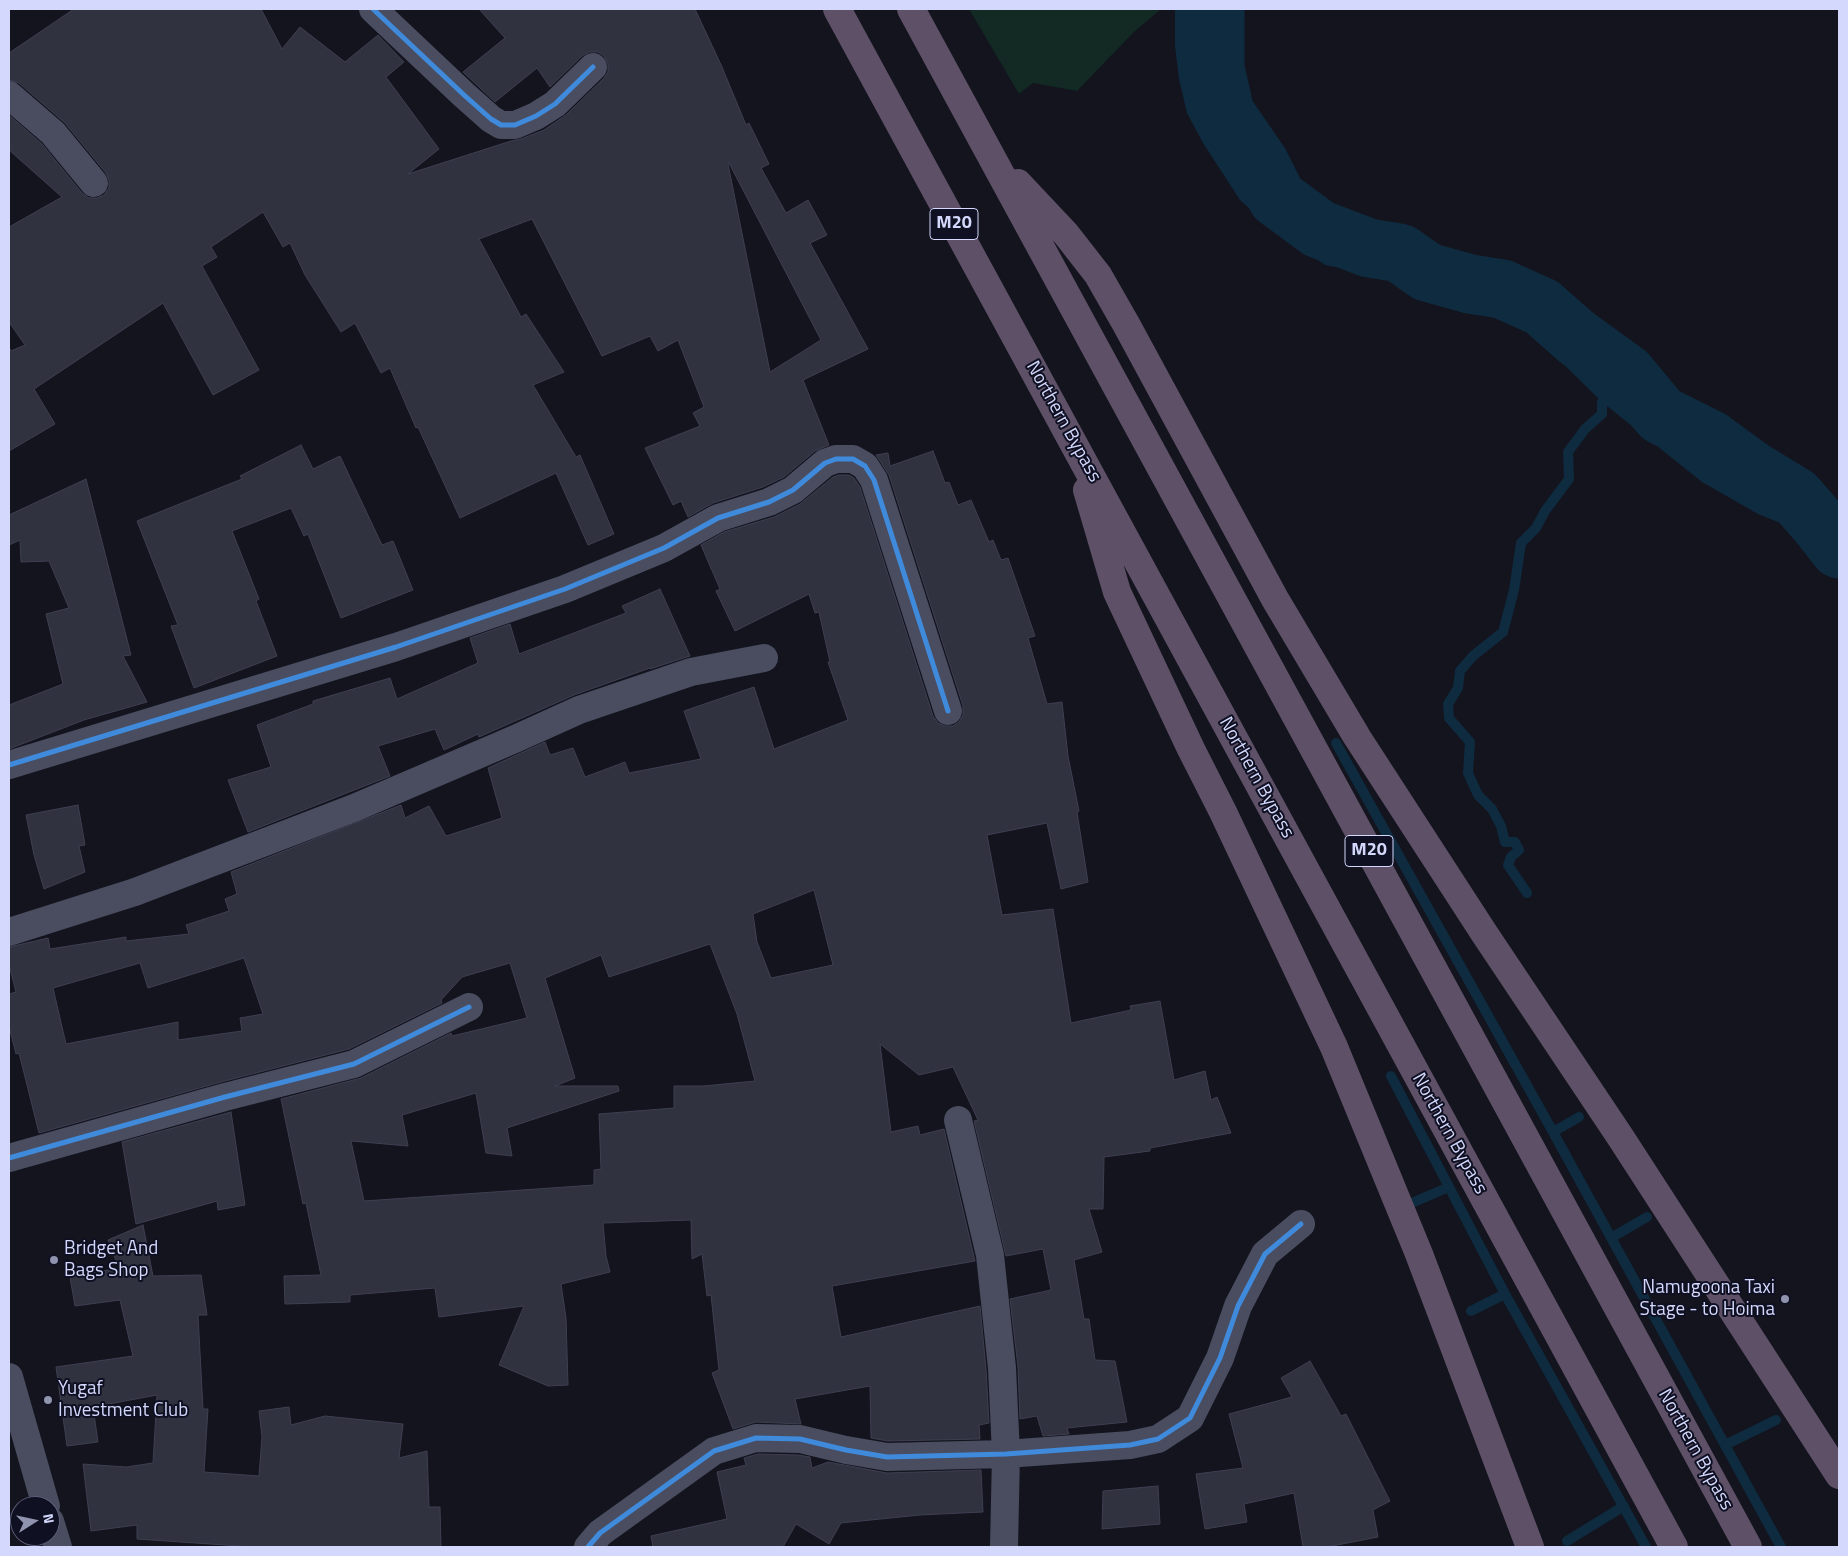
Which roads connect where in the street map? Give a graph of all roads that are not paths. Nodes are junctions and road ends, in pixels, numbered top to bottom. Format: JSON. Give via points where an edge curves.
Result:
{"nodes":[{"id":1,"x":373,"y":9,"type":"edge"},
{"id":2,"x":837,"y":9,"type":"edge"},
{"id":3,"x":911,"y":9,"type":"edge"},
{"id":4,"x":593,"y":67,"type":"dead end"},
{"id":5,"x":9,"y":94,"type":"edge"},
{"id":6,"x":991,"y":155,"type":"junction"},
{"id":7,"x":94,"y":183,"type":"dead end"},
{"id":8,"x":1072,"y":438,"type":"junction"},
{"id":9,"x":764,"y":658,"type":"dead end"},
{"id":10,"x":948,"y":711,"type":"dead end"},
{"id":11,"x":9,"y":765,"type":"edge"},
{"id":12,"x":9,"y":932,"type":"edge"},
{"id":13,"x":470,"y":1007,"type":"dead end"},
{"id":14,"x":958,"y":1120,"type":"dead end"},
{"id":15,"x":9,"y":1158,"type":"edge"},
{"id":16,"x":1302,"y":1224,"type":"dead end"},
{"id":17,"x":9,"y":1377,"type":"edge"},
{"id":18,"x":1006,"y":1454,"type":"junction"},
{"id":19,"x":1839,"y":1475,"type":"edge"},
{"id":20,"x":43,"y":1496,"type":"edge"},
{"id":21,"x":588,"y":1547,"type":"edge"},
{"id":22,"x":1004,"y":1547,"type":"edge"},
{"id":23,"x":1530,"y":1547,"type":"edge"},
{"id":24,"x":1674,"y":1547,"type":"edge"},
{"id":25,"x":1748,"y":1547,"type":"edge"}],
"edges":[{"from":1,"to":4,"type":"street","via":[[464,95],[501,125],[515,124],[536,116],[555,104]]},
{"from":2,"to":8,"type":"highway","name":"Northern Bypass","number":"M20"},
{"from":3,"to":6,"type":"highway","name":"Northern Bypass","number":"M20"},
{"from":5,"to":7,"type":"street","via":[[53,132]]},
{"from":6,"to":19,"type":"highway","via":[[1066,234],[1098,275],[1275,598],[1357,737]]},
{"from":6,"to":25,"type":"highway","name":"Northern Bypass","number":"M20"},
{"from":8,"to":23,"type":"highway","via":[[1117,592],[1334,1048],[1419,1254]]},
{"from":8,"to":24,"type":"highway","name":"Northern Bypass","number":"M20"},
{"from":9,"to":12,"type":"street","via":[[690,672],[579,710],[327,818],[135,892]]},
{"from":10,"to":11,"type":"street","via":[[874,480],[864,466],[853,459],[836,459],[825,463],[793,490],[769,502],[718,518],[664,548],[565,589],[396,647]]},
{"from":13,"to":15,"type":"street","via":[[354,1064]]},
{"from":14,"to":18,"type":"street","via":[[990,1255],[1002,1368]]},
{"from":16,"to":18,"type":"street","via":[[1265,1254],[1238,1306],[1220,1358],[1190,1418],[1158,1439],[1130,1445]]},
{"from":17,"to":20,"type":"street"},
{"from":18,"to":21,"type":"street","via":[[887,1457],[800,1439],[756,1438],[714,1452],[600,1533]]},
{"from":18,"to":22,"type":"street"}]}
